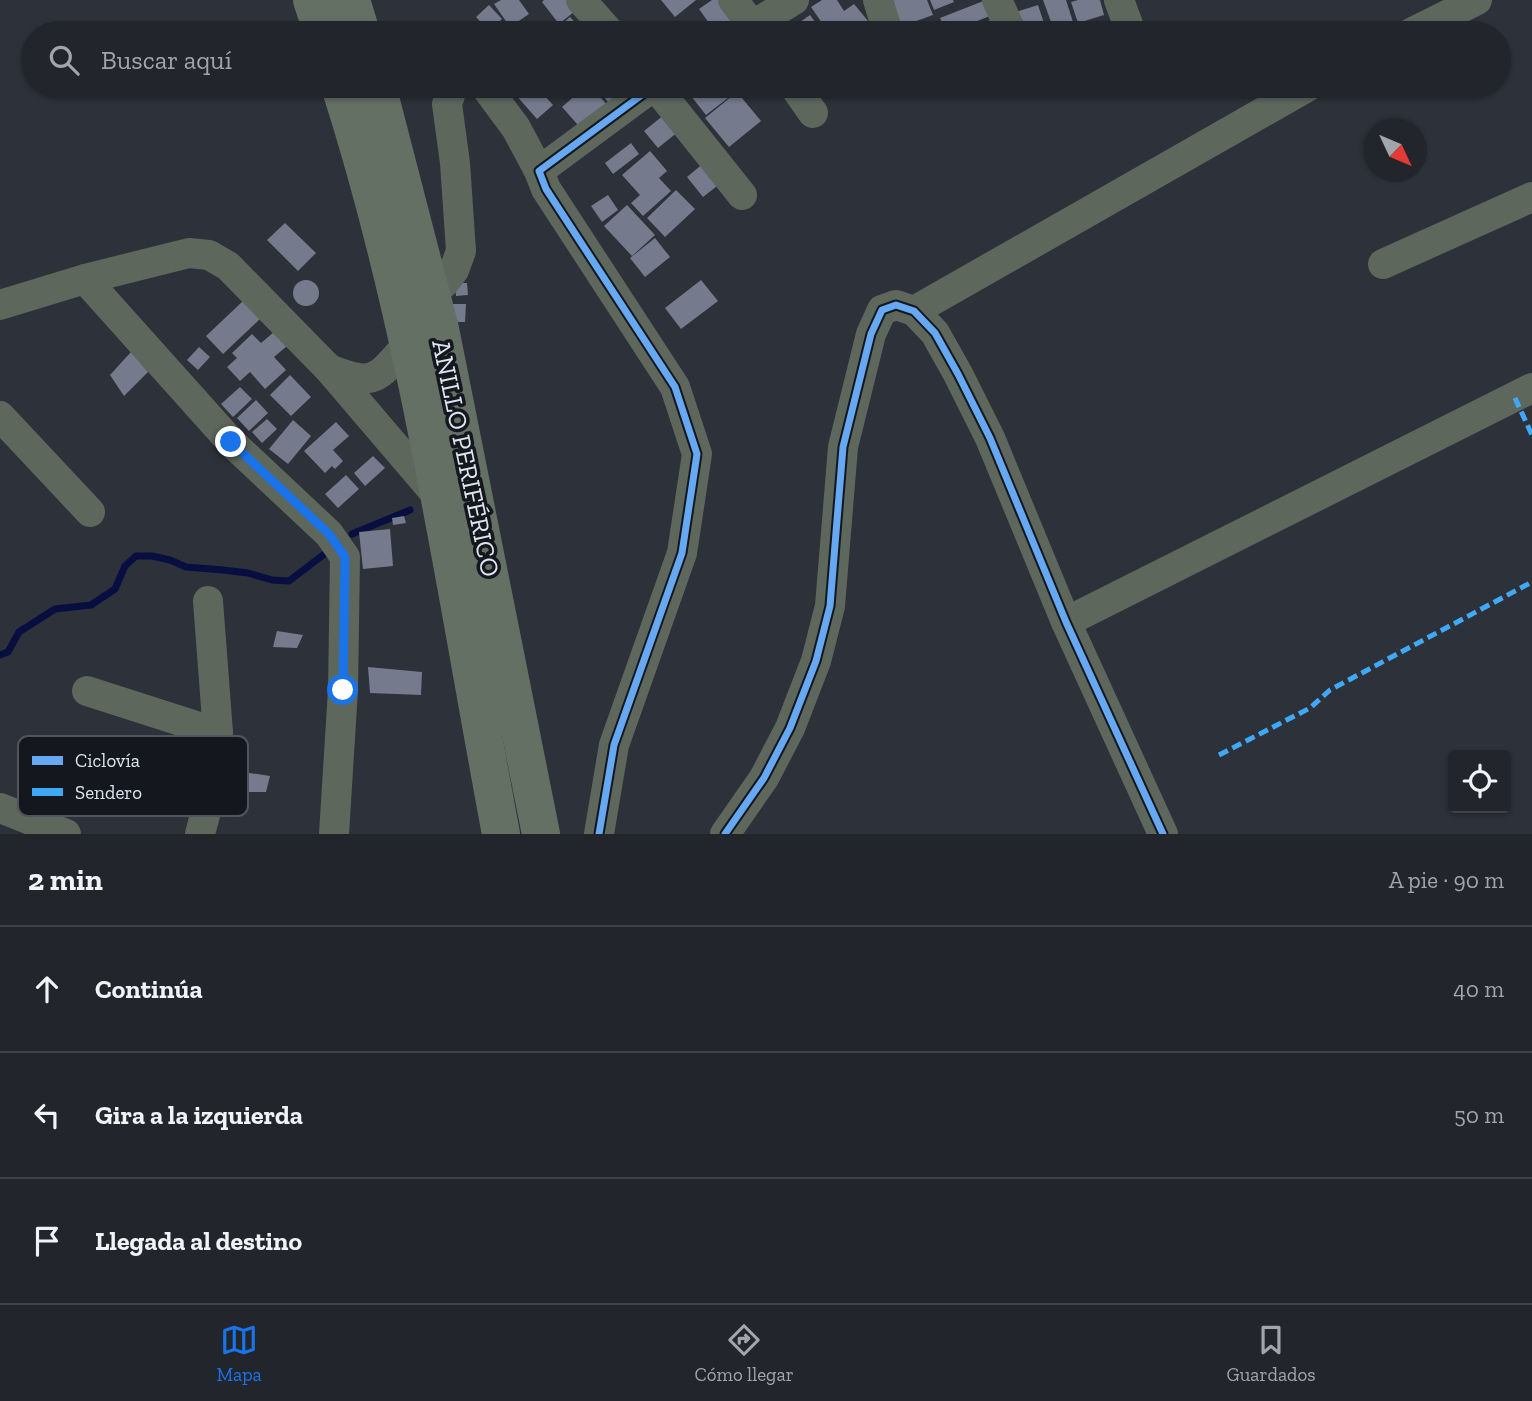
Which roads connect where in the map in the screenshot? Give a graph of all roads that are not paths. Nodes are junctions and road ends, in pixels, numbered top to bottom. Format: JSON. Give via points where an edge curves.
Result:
{"nodes":[{"id":1,"x":312,"y":0,"type":"edge"},
{"id":2,"x":351,"y":0,"type":"edge"},
{"id":3,"x":581,"y":0,"type":"edge"},
{"id":4,"x":733,"y":0,"type":"edge"},
{"id":5,"x":794,"y":0,"type":"edge"},
{"id":6,"x":878,"y":0,"type":"edge"},
{"id":7,"x":997,"y":0,"type":"edge"},
{"id":8,"x":1476,"y":0,"type":"edge"},
{"id":9,"x":319,"y":21,"type":"edge"},
{"id":10,"x":357,"y":21,"type":"edge"},
{"id":11,"x":599,"y":21,"type":"edge"},
{"id":12,"x":745,"y":21,"type":"edge"},
{"id":13,"x":764,"y":21,"type":"edge"},
{"id":14,"x":884,"y":21,"type":"edge"},
{"id":15,"x":1007,"y":21,"type":"edge"},
{"id":16,"x":1435,"y":21,"type":"edge"},
{"id":17,"x":344,"y":98,"type":"edge"},
{"id":18,"x":380,"y":98,"type":"edge"},
{"id":19,"x":449,"y":98,"type":"edge"},
{"id":20,"x":494,"y":98,"type":"edge"},
{"id":21,"x":638,"y":98,"type":"edge"},
{"id":22,"x":664,"y":98,"type":"edge"},
{"id":23,"x":802,"y":98,"type":"edge"},
{"id":24,"x":1288,"y":98,"type":"edge"},
{"id":25,"x":813,"y":113,"type":"dead end"},
{"id":26,"x":539,"y":171,"type":"junction"},
{"id":27,"x":742,"y":195,"type":"dead end"},
{"id":28,"x":1532,"y":197,"type":"edge"},
{"id":29,"x":1383,"y":264,"type":"dead end"},
{"id":30,"x":85,"y":279,"type":"junction"},
{"id":31,"x":431,"y":294,"type":"junction"},
{"id":32,"x":0,"y":305,"type":"edge"},
{"id":33,"x":914,"y":311,"type":"junction"},
{"id":34,"x":408,"y":344,"type":"junction"},
{"id":35,"x":329,"y":369,"type":"junction"},
{"id":36,"x":1532,"y":388,"type":"edge"},
{"id":37,"x":0,"y":416,"type":"edge"},
{"id":38,"x":440,"y":499,"type":"junction"},
{"id":39,"x":90,"y":512,"type":"dead end"},
{"id":40,"x":208,"y":601,"type":"dead end"},
{"id":41,"x":1066,"y":622,"type":"junction"},
{"id":42,"x":87,"y":691,"type":"dead end"},
{"id":43,"x":218,"y":733,"type":"junction"},
{"id":44,"x":218,"y":736,"type":"edge"},
{"id":45,"x":0,"y":808,"type":"edge"},
{"id":46,"x":18,"y":815,"type":"edge"},
{"id":47,"x":20,"y":816,"type":"edge"},
{"id":48,"x":204,"y":816,"type":"edge"},
{"id":49,"x":66,"y":834,"type":"edge"},
{"id":50,"x":200,"y":834,"type":"edge"},
{"id":51,"x":334,"y":834,"type":"edge"},
{"id":52,"x":502,"y":834,"type":"edge"},
{"id":53,"x":541,"y":834,"type":"edge"},
{"id":54,"x":599,"y":834,"type":"edge"},
{"id":55,"x":725,"y":834,"type":"edge"},
{"id":56,"x":1163,"y":834,"type":"edge"}],
"edges":[{"from":1,"to":9,"type":"highway"},
{"from":2,"to":10,"type":"highway"},
{"from":3,"to":11,"type":"street"},
{"from":4,"to":12,"type":"street"},
{"from":5,"to":13,"type":"street"},
{"from":6,"to":14,"type":"street"},
{"from":7,"to":15,"type":"street"},
{"from":8,"to":16,"type":"street"},
{"from":17,"to":34,"type":"highway","name":"ANILLO PERIFÉRICO"},
{"from":18,"to":31,"type":"highway","name":"ANILLO PERIFÉRICO"},
{"from":19,"to":31,"type":"street","via":[[461,251],[444,283]]},
{"from":20,"to":26,"type":"street"},
{"from":21,"to":26,"type":"street"},
{"from":22,"to":27,"type":"street"},
{"from":23,"to":25,"type":"street"},
{"from":24,"to":33,"type":"street"},
{"from":26,"to":54,"type":"street","via":[[675,387],[697,454],[682,554],[614,745]]},
{"from":28,"to":29,"type":"street"},
{"from":30,"to":32,"type":"street"},
{"from":30,"to":35,"type":"street","via":[[189,253],[209,255],[228,266]]},
{"from":30,"to":51,"type":"street","via":[[231,442],[329,534],[345,557]]},
{"from":31,"to":53,"type":"highway","name":"ANILLO PERIFÉRICO"},
{"from":33,"to":41,"type":"street","via":[[935,333],[990,438]]},
{"from":33,"to":55,"type":"street","via":[[896,305],[882,310],[870,334],[843,447],[830,606],[816,662],[780,748]]},
{"from":34,"to":35,"type":"street","via":[[380,374],[369,379],[354,379]]},
{"from":34,"to":38,"type":"highway","name":"ANILLO PERIFÉRICO"},
{"from":35,"to":38,"type":"street"},
{"from":36,"to":41,"type":"street"},
{"from":37,"to":39,"type":"street"},
{"from":38,"to":52,"type":"highway","name":"ANILLO PERIFÉRICO"},
{"from":40,"to":43,"type":"street"},
{"from":41,"to":56,"type":"street"},
{"from":42,"to":43,"type":"street"},
{"from":43,"to":44,"type":"street"},
{"from":45,"to":46,"type":"street"},
{"from":47,"to":49,"type":"street"},
{"from":48,"to":50,"type":"street"}]}
